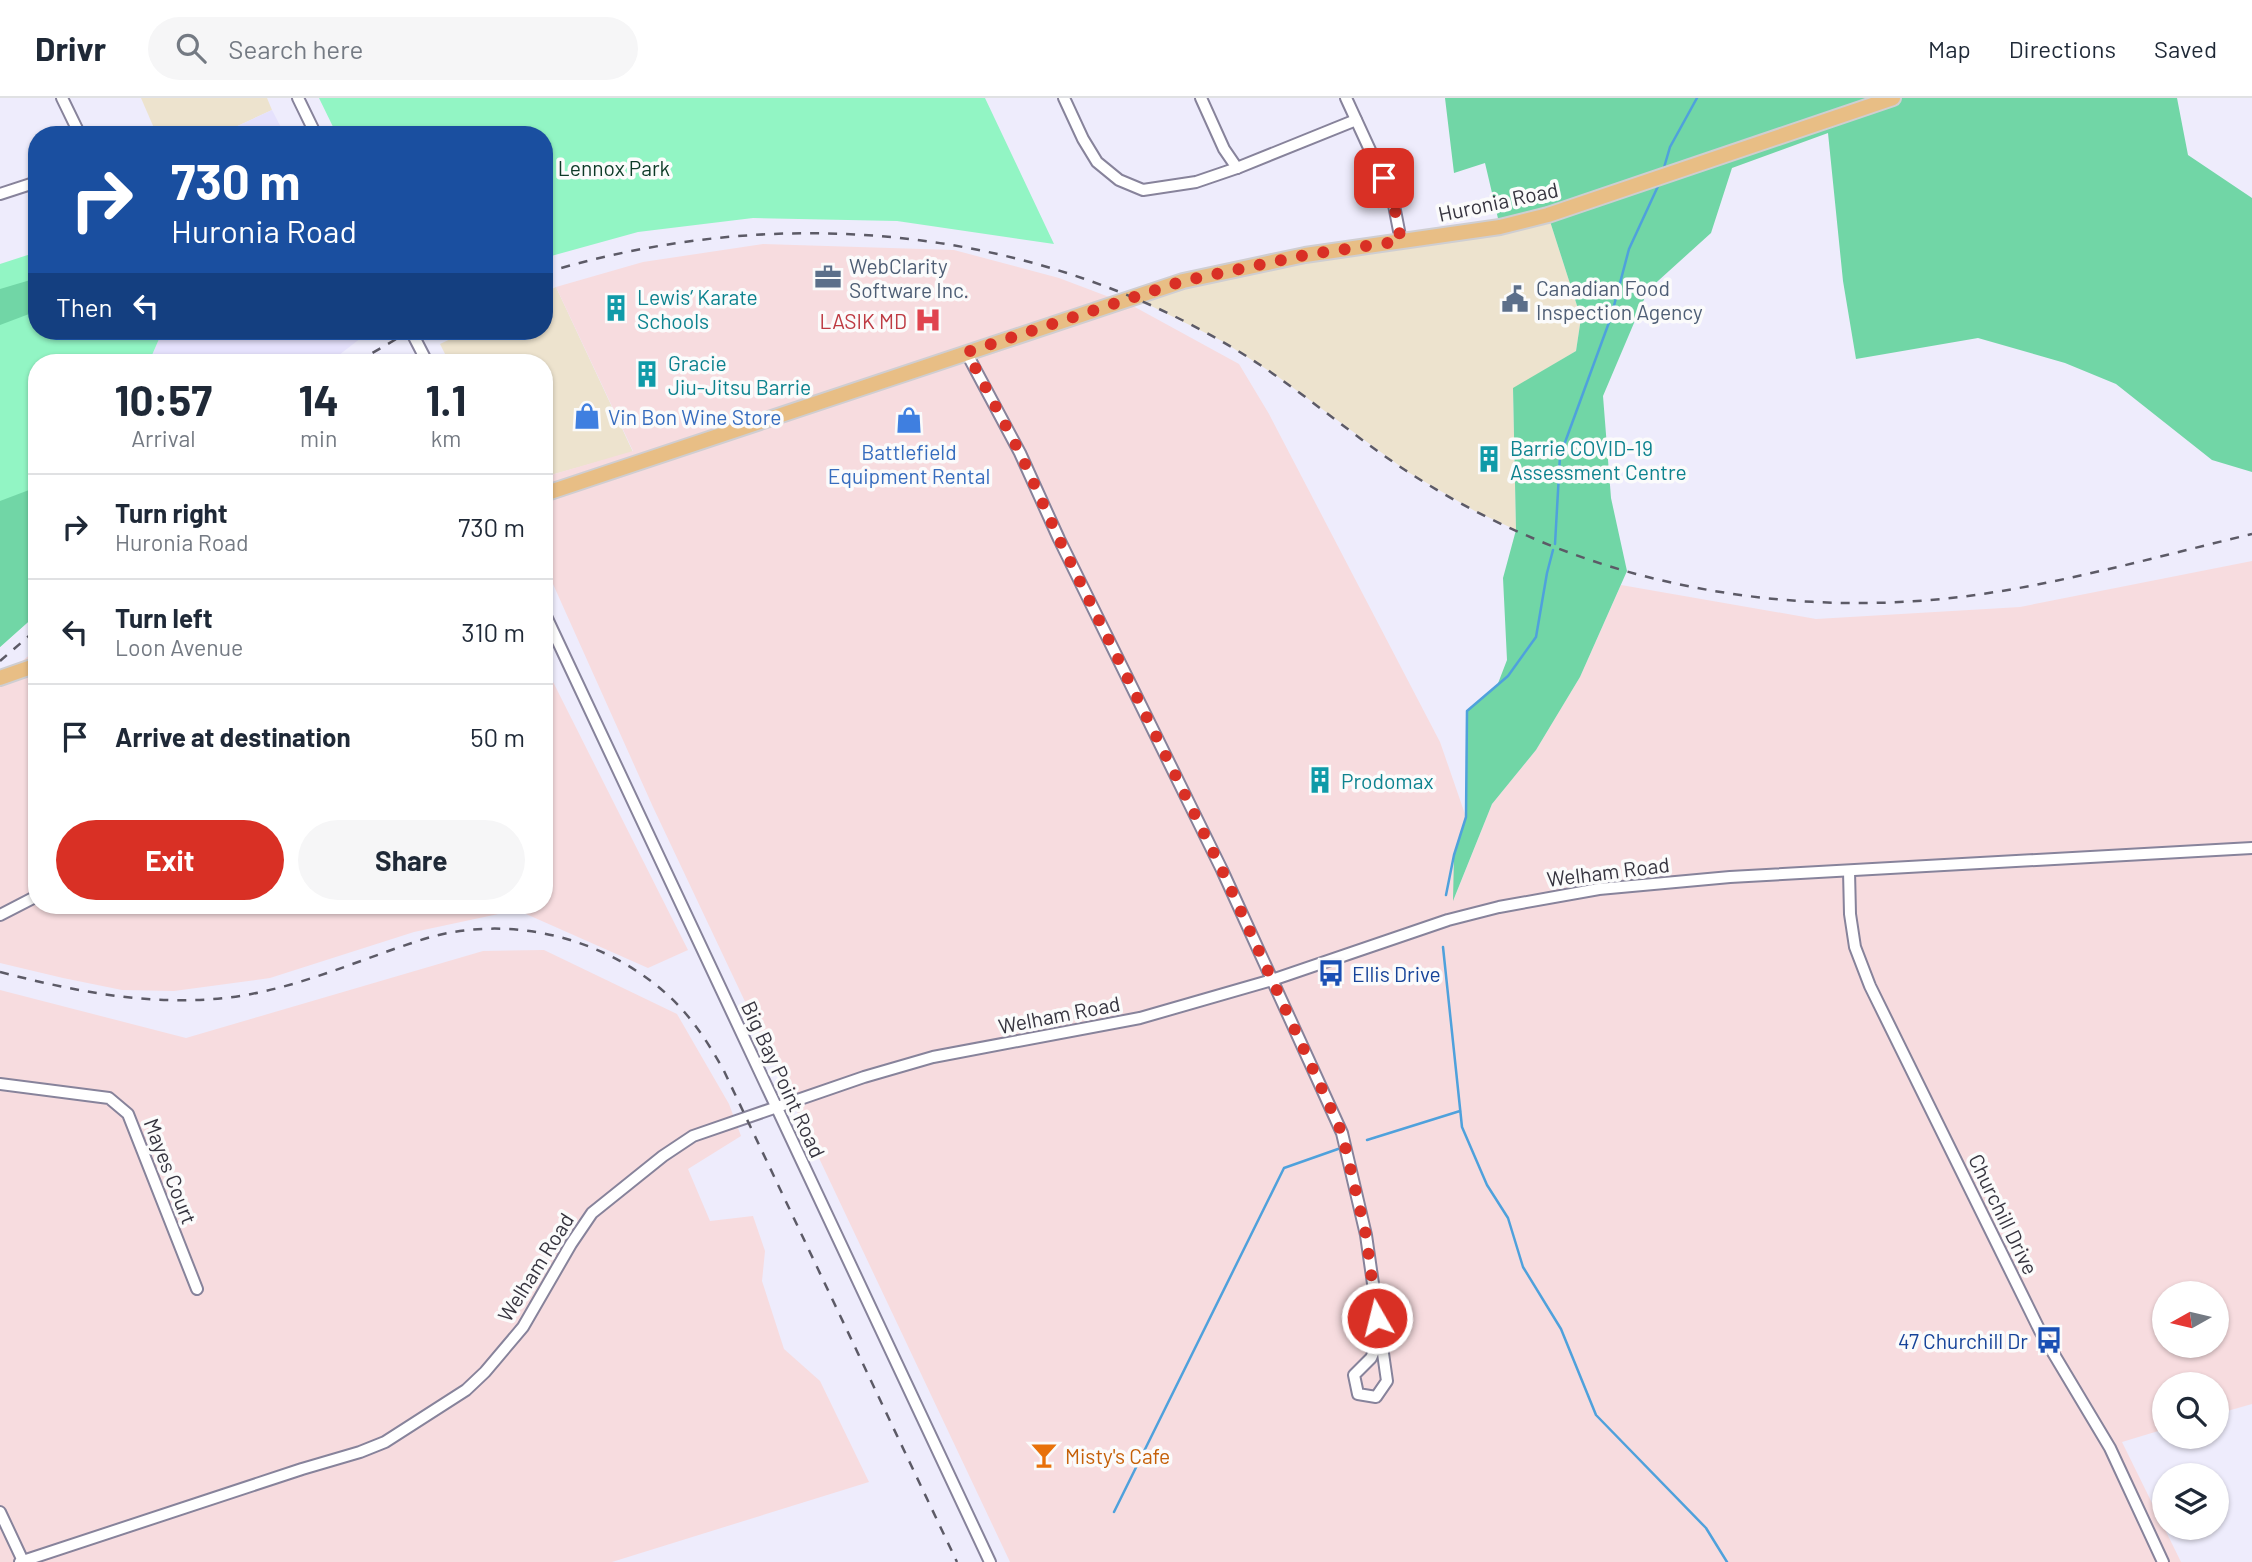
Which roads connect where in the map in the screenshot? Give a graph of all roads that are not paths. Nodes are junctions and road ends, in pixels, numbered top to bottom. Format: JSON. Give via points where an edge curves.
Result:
{"nodes":[{"id":1,"x":62,"y":98,"type":"edge"},
{"id":2,"x":298,"y":98,"type":"edge"},
{"id":3,"x":1064,"y":98,"type":"edge"},
{"id":4,"x":1201,"y":98,"type":"edge"},
{"id":5,"x":1346,"y":98,"type":"edge"},
{"id":6,"x":1893,"y":98,"type":"edge"},
{"id":7,"x":1356,"y":120,"type":"junction"},
{"id":8,"x":76,"y":126,"type":"edge"},
{"id":9,"x":312,"y":126,"type":"edge"},
{"id":10,"x":1237,"y":168,"type":"junction"},
{"id":11,"x":28,"y":185,"type":"edge"},
{"id":12,"x":0,"y":194,"type":"edge"},
{"id":13,"x":1401,"y":241,"type":"junction"},
{"id":14,"x":967,"y":352,"type":"junction"},
{"id":15,"x":553,"y":491,"type":"edge"},
{"id":16,"x":553,"y":631,"type":"edge"},
{"id":17,"x":28,"y":668,"type":"edge"},
{"id":18,"x":0,"y":678,"type":"edge"},
{"id":19,"x":2252,"y":848,"type":"edge"},
{"id":20,"x":1849,"y":871,"type":"junction"},
{"id":21,"x":28,"y":901,"type":"edge"},
{"id":22,"x":0,"y":915,"type":"edge"},
{"id":23,"x":1272,"y":980,"type":"junction"},
{"id":24,"x":0,"y":1084,"type":"edge"},
{"id":25,"x":776,"y":1109,"type":"junction"},
{"id":26,"x":197,"y":1289,"type":"dead end"},
{"id":27,"x":1380,"y":1338,"type":"junction"},
{"id":28,"x":0,"y":1512,"type":"edge"},
{"id":29,"x":21,"y":1561,"type":"edge"},
{"id":30,"x":990,"y":1562,"type":"edge"},
{"id":31,"x":2162,"y":1562,"type":"edge"}],
"edges":[{"from":1,"to":8,"type":"street"},
{"from":2,"to":9,"type":"street"},
{"from":3,"to":10,"type":"street","via":[[1097,162],[1119,180],[1143,190],[1196,182]]},
{"from":4,"to":10,"type":"street"},
{"from":5,"to":7,"type":"street"},
{"from":6,"to":13,"type":"main road","name":"Huronia Road","via":[[1548,215]]},
{"from":7,"to":10,"type":"street"},
{"from":7,"to":13,"type":"street","via":[[1393,200]]},
{"from":11,"to":12,"type":"street"},
{"from":13,"to":14,"type":"main road","name":"Huronia Road","via":[[1305,255],[1183,281]]},
{"from":14,"to":15,"type":"main road","name":"Huronia Road"},
{"from":14,"to":23,"type":"street","via":[[1020,453]]},
{"from":16,"to":25,"type":"street","name":"Big Bay Point Road"},
{"from":17,"to":18,"type":"main road"},
{"from":19,"to":20,"type":"street","name":"Welham Road"},
{"from":20,"to":23,"type":"street","name":"Welham Road","via":[[1609,888],[1499,907]]},
{"from":20,"to":31,"type":"street","name":"Churchill Drive","via":[[1855,947],[1870,986],[2040,1331],[2110,1448]]},
{"from":21,"to":22,"type":"street"},
{"from":23,"to":25,"type":"street","name":"Welham Road","via":[[1139,1018],[933,1057]]},
{"from":23,"to":27,"type":"street","via":[[1342,1133],[1366,1235]]},
{"from":24,"to":26,"type":"street","name":"Mayes Court","via":[[109,1098],[128,1114]]},
{"from":25,"to":29,"type":"street","name":"Welham Road","via":[[693,1136],[592,1213],[523,1327],[485,1372],[466,1390],[385,1442]]},
{"from":25,"to":30,"type":"street","name":"Big Bay Point Road"},
{"from":27,"to":27,"type":"street","via":[[1371,1359],[1354,1375],[1358,1394],[1376,1397],[1387,1381]]},
{"from":28,"to":29,"type":"street"}]}
